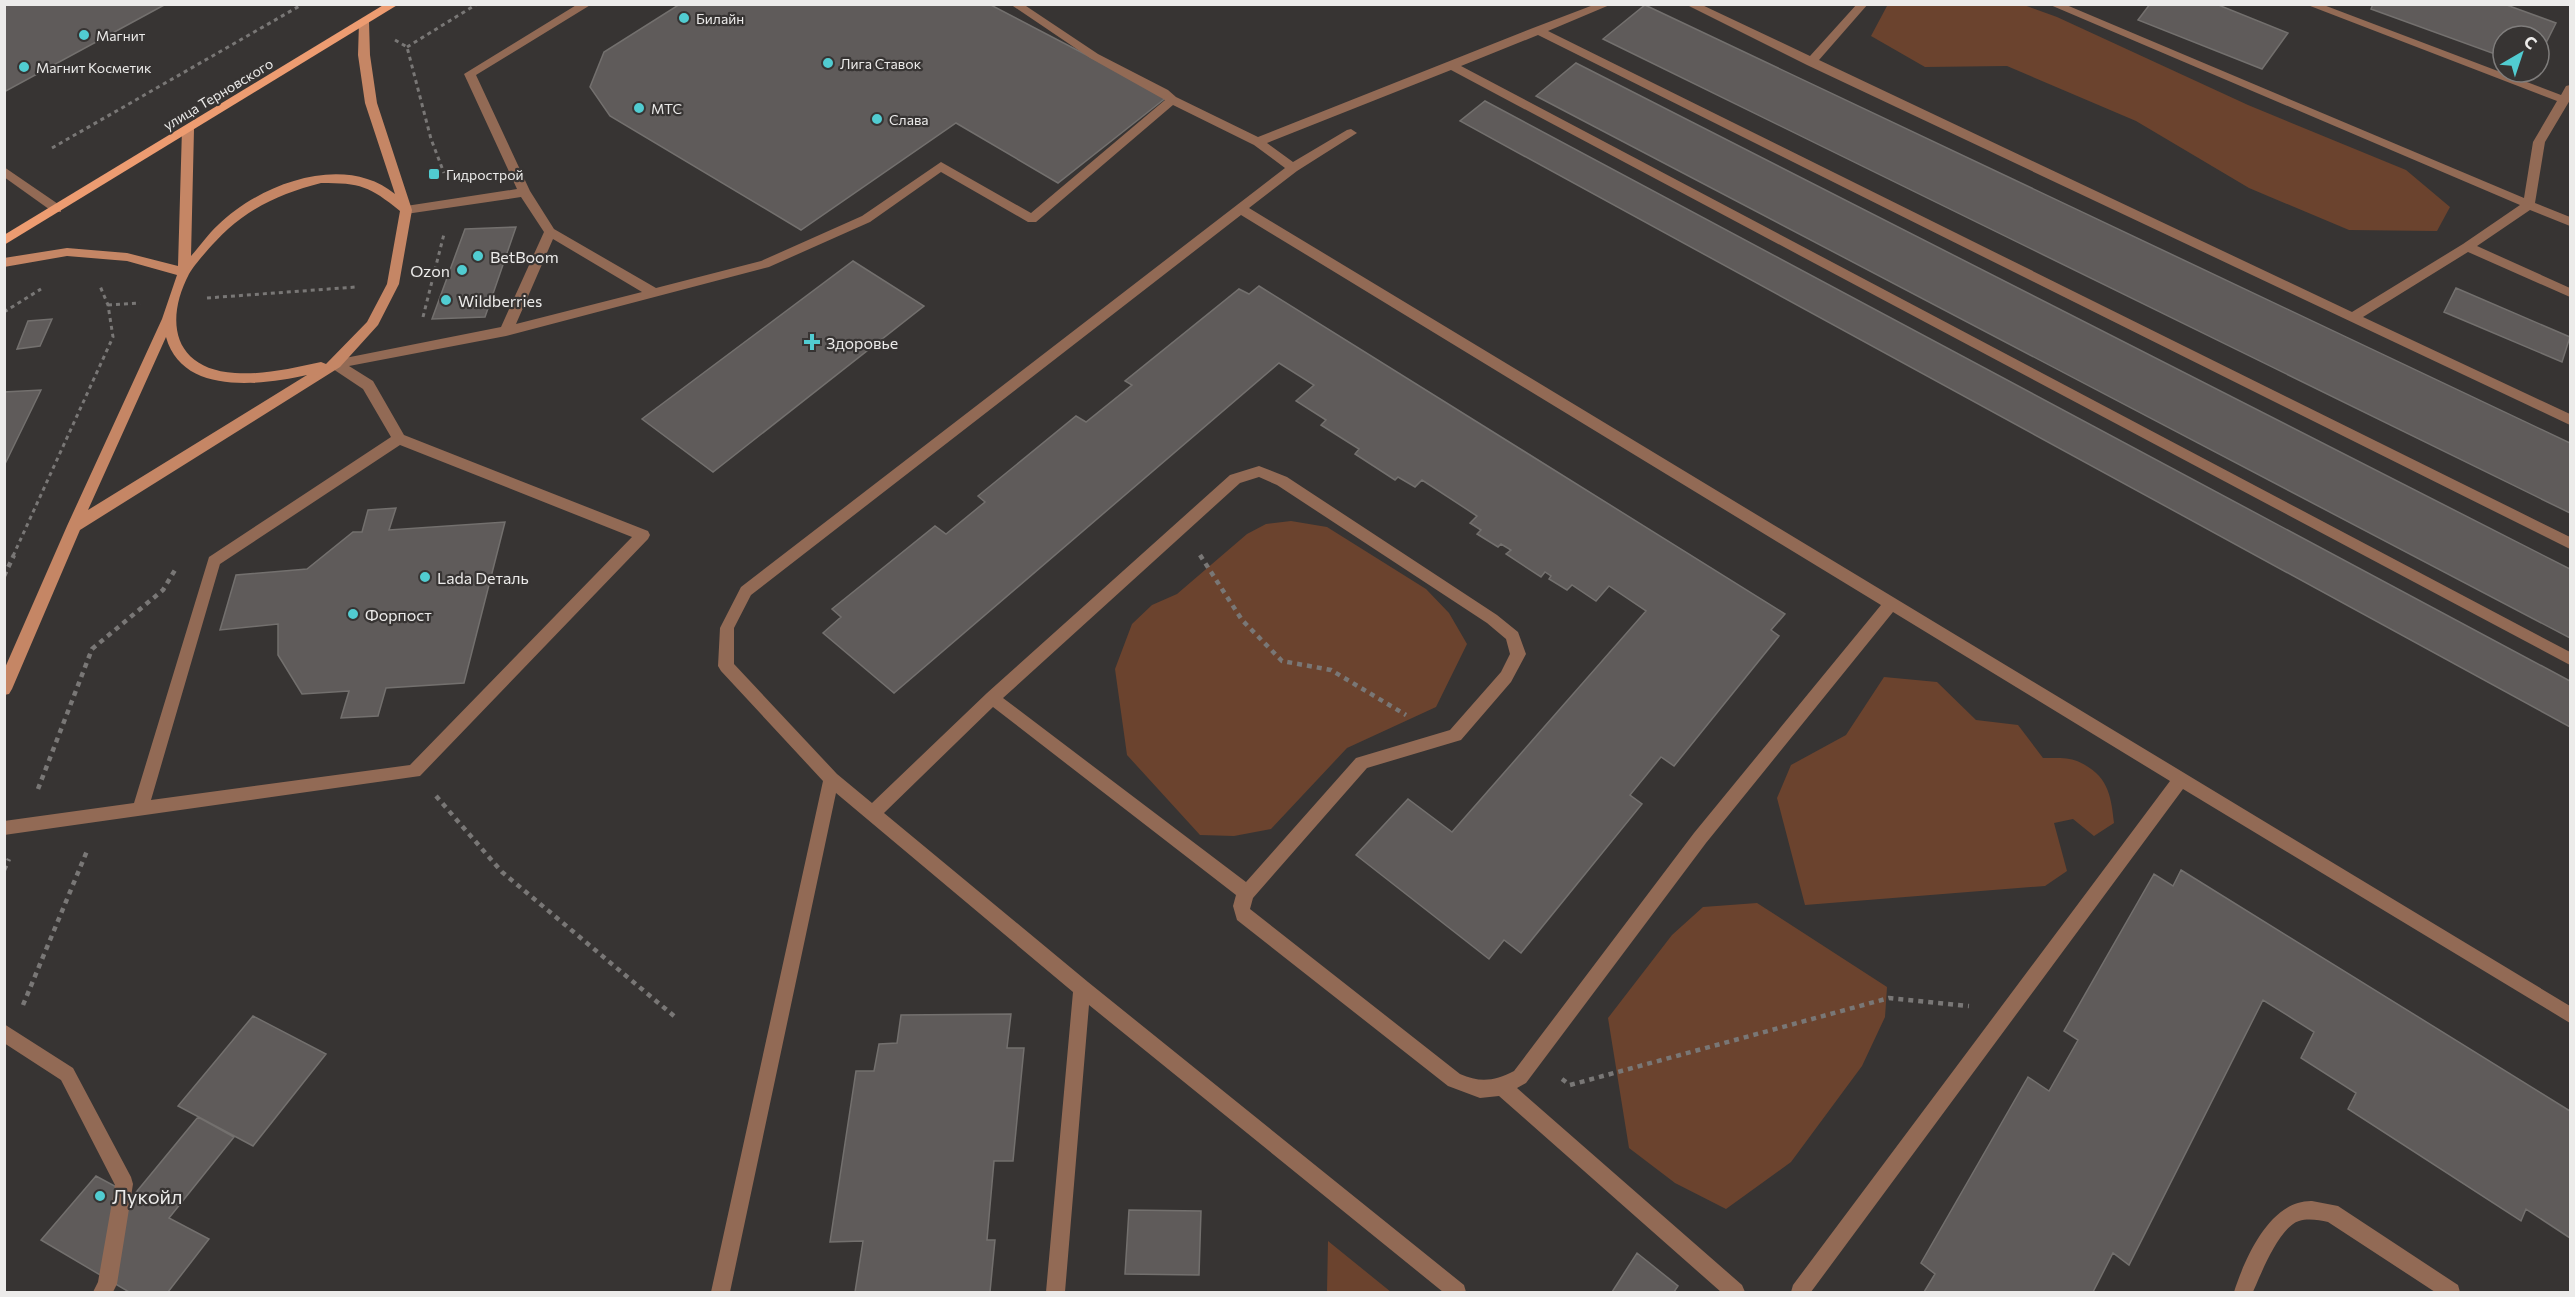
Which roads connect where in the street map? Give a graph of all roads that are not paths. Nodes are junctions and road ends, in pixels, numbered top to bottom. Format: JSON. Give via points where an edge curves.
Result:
{"nodes":[{"id":1,"x":394,"y":4,"type":"edge"},
{"id":2,"x":587,"y":4,"type":"edge"},
{"id":3,"x":1015,"y":4,"type":"edge"},
{"id":4,"x":1607,"y":4,"type":"edge"},
{"id":5,"x":1689,"y":4,"type":"edge"},
{"id":6,"x":1863,"y":4,"type":"edge"},
{"id":7,"x":2054,"y":4,"type":"edge"},
{"id":8,"x":2310,"y":4,"type":"edge"},
{"id":9,"x":364,"y":22,"type":"junction"},
{"id":10,"x":1537,"y":30,"type":"junction"},
{"id":11,"x":1810,"y":62,"type":"junction"},
{"id":12,"x":1451,"y":65,"type":"junction"},
{"id":13,"x":2571,"y":89,"type":"edge"},
{"id":14,"x":1172,"y":100,"type":"junction"},
{"id":15,"x":2564,"y":100,"type":"junction"},
{"id":16,"x":188,"y":129,"type":"junction"},
{"id":17,"x":1351,"y":133,"type":"dead end"},
{"id":18,"x":1258,"y":142,"type":"junction"},
{"id":19,"x":1293,"y":168,"type":"junction"},
{"id":20,"x":4,"y":171,"type":"edge"},
{"id":21,"x":524,"y":192,"type":"junction"},
{"id":22,"x":2529,"y":205,"type":"junction"},
{"id":23,"x":57,"y":209,"type":"junction"},
{"id":24,"x":1241,"y":209,"type":"junction"},
{"id":25,"x":406,"y":210,"type":"junction"},
{"id":26,"x":2571,"y":222,"type":"edge"},
{"id":27,"x":550,"y":232,"type":"junction"},
{"id":28,"x":4,"y":241,"type":"edge"},
{"id":29,"x":2467,"y":247,"type":"junction"},
{"id":30,"x":5,"y":262,"type":"edge"},
{"id":31,"x":184,"y":272,"type":"junction"},
{"id":32,"x":654,"y":293,"type":"junction"},
{"id":33,"x":2571,"y":293,"type":"edge"},
{"id":34,"x":2353,"y":317,"type":"junction"},
{"id":35,"x":168,"y":319,"type":"junction"},
{"id":36,"x":506,"y":331,"type":"junction"},
{"id":37,"x":335,"y":364,"type":"junction"},
{"id":38,"x":2571,"y":420,"type":"edge"},
{"id":39,"x":399,"y":439,"type":"junction"},
{"id":40,"x":74,"y":526,"type":"junction"},
{"id":41,"x":2571,"y":543,"type":"edge"},
{"id":42,"x":1891,"y":603,"type":"junction"},
{"id":43,"x":2571,"y":659,"type":"edge"},
{"id":44,"x":4,"y":689,"type":"edge"},
{"id":45,"x":992,"y":698,"type":"junction"},
{"id":46,"x":831,"y":779,"type":"junction"},
{"id":47,"x":2181,"y":779,"type":"junction"},
{"id":48,"x":140,"y":809,"type":"junction"},
{"id":49,"x":873,"y":813,"type":"junction"},
{"id":50,"x":4,"y":828,"type":"edge"},
{"id":51,"x":1247,"y":893,"type":"junction"},
{"id":52,"x":1082,"y":988,"type":"junction"},
{"id":53,"x":2571,"y":1015,"type":"edge"},
{"id":54,"x":8,"y":1034,"type":"edge"},
{"id":55,"x":1502,"y":1087,"type":"junction"},
{"id":56,"x":104,"y":1293,"type":"edge"},
{"id":57,"x":720,"y":1293,"type":"edge"},
{"id":58,"x":1055,"y":1293,"type":"edge"},
{"id":59,"x":1457,"y":1293,"type":"edge"},
{"id":60,"x":1735,"y":1293,"type":"edge"},
{"id":61,"x":1800,"y":1293,"type":"edge"},
{"id":62,"x":2243,"y":1293,"type":"edge"},
{"id":63,"x":2451,"y":1293,"type":"edge"}],
"edges":[{"from":1,"to":9,"type":"main road","name":"улица Терновского"},
{"from":2,"to":21,"type":"street","via":[[470,74]]},
{"from":3,"to":14,"type":"street","via":[[1094,56]]},
{"from":4,"to":10,"type":"street"},
{"from":5,"to":11,"type":"street"},
{"from":6,"to":11,"type":"street"},
{"from":7,"to":22,"type":"street"},
{"from":8,"to":15,"type":"street"},
{"from":9,"to":16,"type":"main road","name":"улица Терновского"},
{"from":9,"to":25,"type":"main road","via":[[371,104]]},
{"from":10,"to":12,"type":"street"},
{"from":10,"to":41,"type":"street"},
{"from":11,"to":34,"type":"street"},
{"from":12,"to":18,"type":"street"},
{"from":12,"to":43,"type":"street"},
{"from":13,"to":15,"type":"street"},
{"from":14,"to":18,"type":"street"},
{"from":14,"to":32,"type":"street","via":[[1032,219],[941,166],[866,219],[816,242],[765,264]]},
{"from":15,"to":22,"type":"street","via":[[2539,142]]},
{"from":16,"to":23,"type":"main road","name":"улица Терновского"},
{"from":16,"to":31,"type":"main road"},
{"from":17,"to":19,"type":"street"},
{"from":18,"to":19,"type":"street"},
{"from":19,"to":24,"type":"street"},
{"from":20,"to":23,"type":"street"},
{"from":21,"to":25,"type":"street"},
{"from":21,"to":27,"type":"street"},
{"from":22,"to":26,"type":"street"},
{"from":22,"to":29,"type":"street"},
{"from":23,"to":28,"type":"main road","name":"улица Терновского"},
{"from":24,"to":42,"type":"street"},
{"from":24,"to":46,"type":"street","via":[[746,591],[727,628],[726,666]]},
{"from":25,"to":31,"type":"main road","via":[[380,188],[352,179],[321,178],[285,188],[223,227]]},
{"from":25,"to":37,"type":"main road","via":[[393,284],[372,325]]},
{"from":27,"to":32,"type":"street"},
{"from":27,"to":36,"type":"street"},
{"from":29,"to":33,"type":"street"},
{"from":29,"to":34,"type":"street"},
{"from":30,"to":31,"type":"main road","via":[[67,252],[127,257]]},
{"from":31,"to":35,"type":"main road"},
{"from":32,"to":36,"type":"street"},
{"from":34,"to":38,"type":"street"},
{"from":35,"to":37,"type":"main road","via":[[177,351],[194,366],[223,376],[281,376]]},
{"from":35,"to":40,"type":"main road"},
{"from":36,"to":37,"type":"street"},
{"from":37,"to":39,"type":"street","via":[[368,386]]},
{"from":37,"to":40,"type":"main road"},
{"from":39,"to":48,"type":"street","via":[[214,561]]},
{"from":39,"to":48,"type":"street","via":[[643,535],[414,771]]},
{"from":40,"to":44,"type":"main road"},
{"from":42,"to":47,"type":"street"},
{"from":42,"to":55,"type":"street","via":[[1700,838],[1520,1077]]},
{"from":45,"to":49,"type":"street"},
{"from":45,"to":51,"type":"street"},
{"from":45,"to":51,"type":"street","via":[[1235,479],[1249,472],[1263,471],[1282,481],[1513,636],[1518,654],[1506,677],[1455,735],[1362,763]]},
{"from":46,"to":49,"type":"street"},
{"from":46,"to":57,"type":"street"},
{"from":47,"to":53,"type":"street"},
{"from":47,"to":61,"type":"street"},
{"from":48,"to":50,"type":"street"},
{"from":49,"to":52,"type":"street"},
{"from":51,"to":55,"type":"street","via":[[1241,900],[1243,914],[1454,1080],[1475,1091]]},
{"from":52,"to":58,"type":"street"},
{"from":52,"to":59,"type":"street"},
{"from":54,"to":56,"type":"street","via":[[67,1074],[124,1184]]},
{"from":55,"to":60,"type":"street"},
{"from":62,"to":63,"type":"street","via":[[2276,1229],[2292,1213],[2311,1210],[2331,1213]]}]}
